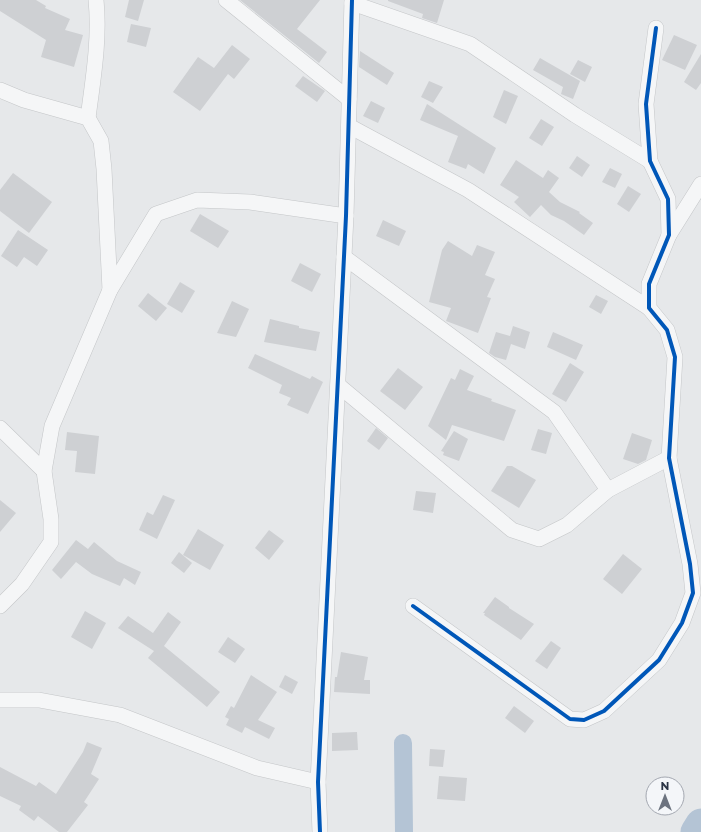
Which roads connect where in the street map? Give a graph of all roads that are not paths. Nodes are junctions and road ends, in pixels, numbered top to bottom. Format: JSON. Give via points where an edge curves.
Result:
{"nodes":[{"id":1,"x":96,"y":0,"type":"edge"},
{"id":2,"x":226,"y":0,"type":"edge"},
{"id":3,"x":352,"y":1,"type":"edge"},
{"id":4,"x":656,"y":28,"type":"dead end"},
{"id":5,"x":0,"y":90,"type":"edge"},
{"id":6,"x":349,"y":99,"type":"junction"},
{"id":7,"x":88,"y":118,"type":"junction"},
{"id":8,"x":348,"y":126,"type":"junction"},
{"id":9,"x":650,"y":161,"type":"junction"},
{"id":10,"x":701,"y":184,"type":"edge"},
{"id":11,"x":346,"y":216,"type":"junction"},
{"id":12,"x":669,"y":235,"type":"junction"},
{"id":13,"x":344,"y":257,"type":"junction"},
{"id":14,"x":110,"y":290,"type":"junction"},
{"id":15,"x":649,"y":308,"type":"junction"},
{"id":16,"x":338,"y":385,"type":"junction"},
{"id":17,"x":0,"y":428,"type":"edge"},
{"id":18,"x":669,"y":458,"type":"junction"},
{"id":19,"x":44,"y":471,"type":"junction"},
{"id":20,"x":608,"y":490,"type":"junction"},
{"id":21,"x":0,"y":606,"type":"edge"},
{"id":22,"x":413,"y":606,"type":"dead end"},
{"id":23,"x":0,"y":700,"type":"edge"},
{"id":24,"x":318,"y":782,"type":"junction"},
{"id":25,"x":320,"y":832,"type":"edge"}],
"edges":[{"from":1,"to":7,"type":"street","via":[[96,57]]},
{"from":2,"to":6,"type":"street"},
{"from":3,"to":6,"type":"street"},
{"from":3,"to":9,"type":"street","via":[[470,44],[575,115]]},
{"from":4,"to":9,"type":"street","via":[[646,104]]},
{"from":5,"to":7,"type":"street","via":[[24,100]]},
{"from":6,"to":8,"type":"street"},
{"from":7,"to":14,"type":"street","via":[[101,141]]},
{"from":8,"to":11,"type":"street"},
{"from":8,"to":15,"type":"street","via":[[468,190]]},
{"from":9,"to":12,"type":"street","via":[[668,199]]},
{"from":10,"to":12,"type":"street"},
{"from":11,"to":13,"type":"street"},
{"from":11,"to":14,"type":"street","via":[[250,202],[197,200],[156,214]]},
{"from":12,"to":15,"type":"street","via":[[649,284]]},
{"from":13,"to":16,"type":"street"},
{"from":13,"to":20,"type":"street","via":[[554,412]]},
{"from":14,"to":19,"type":"street","via":[[52,426]]},
{"from":15,"to":18,"type":"street","via":[[667,330],[675,357]]},
{"from":16,"to":20,"type":"street","via":[[512,530],[539,539],[566,525]]},
{"from":16,"to":24,"type":"street"},
{"from":17,"to":19,"type":"street"},
{"from":18,"to":20,"type":"street"},
{"from":18,"to":22,"type":"street","via":[[690,564],[693,593],[682,623],[659,660],[604,711],[584,720],[570,719]]},
{"from":19,"to":21,"type":"street","via":[[51,519],[51,542],[22,584]]},
{"from":23,"to":24,"type":"street","via":[[39,700],[120,715],[257,768]]},
{"from":24,"to":25,"type":"street"}]}
